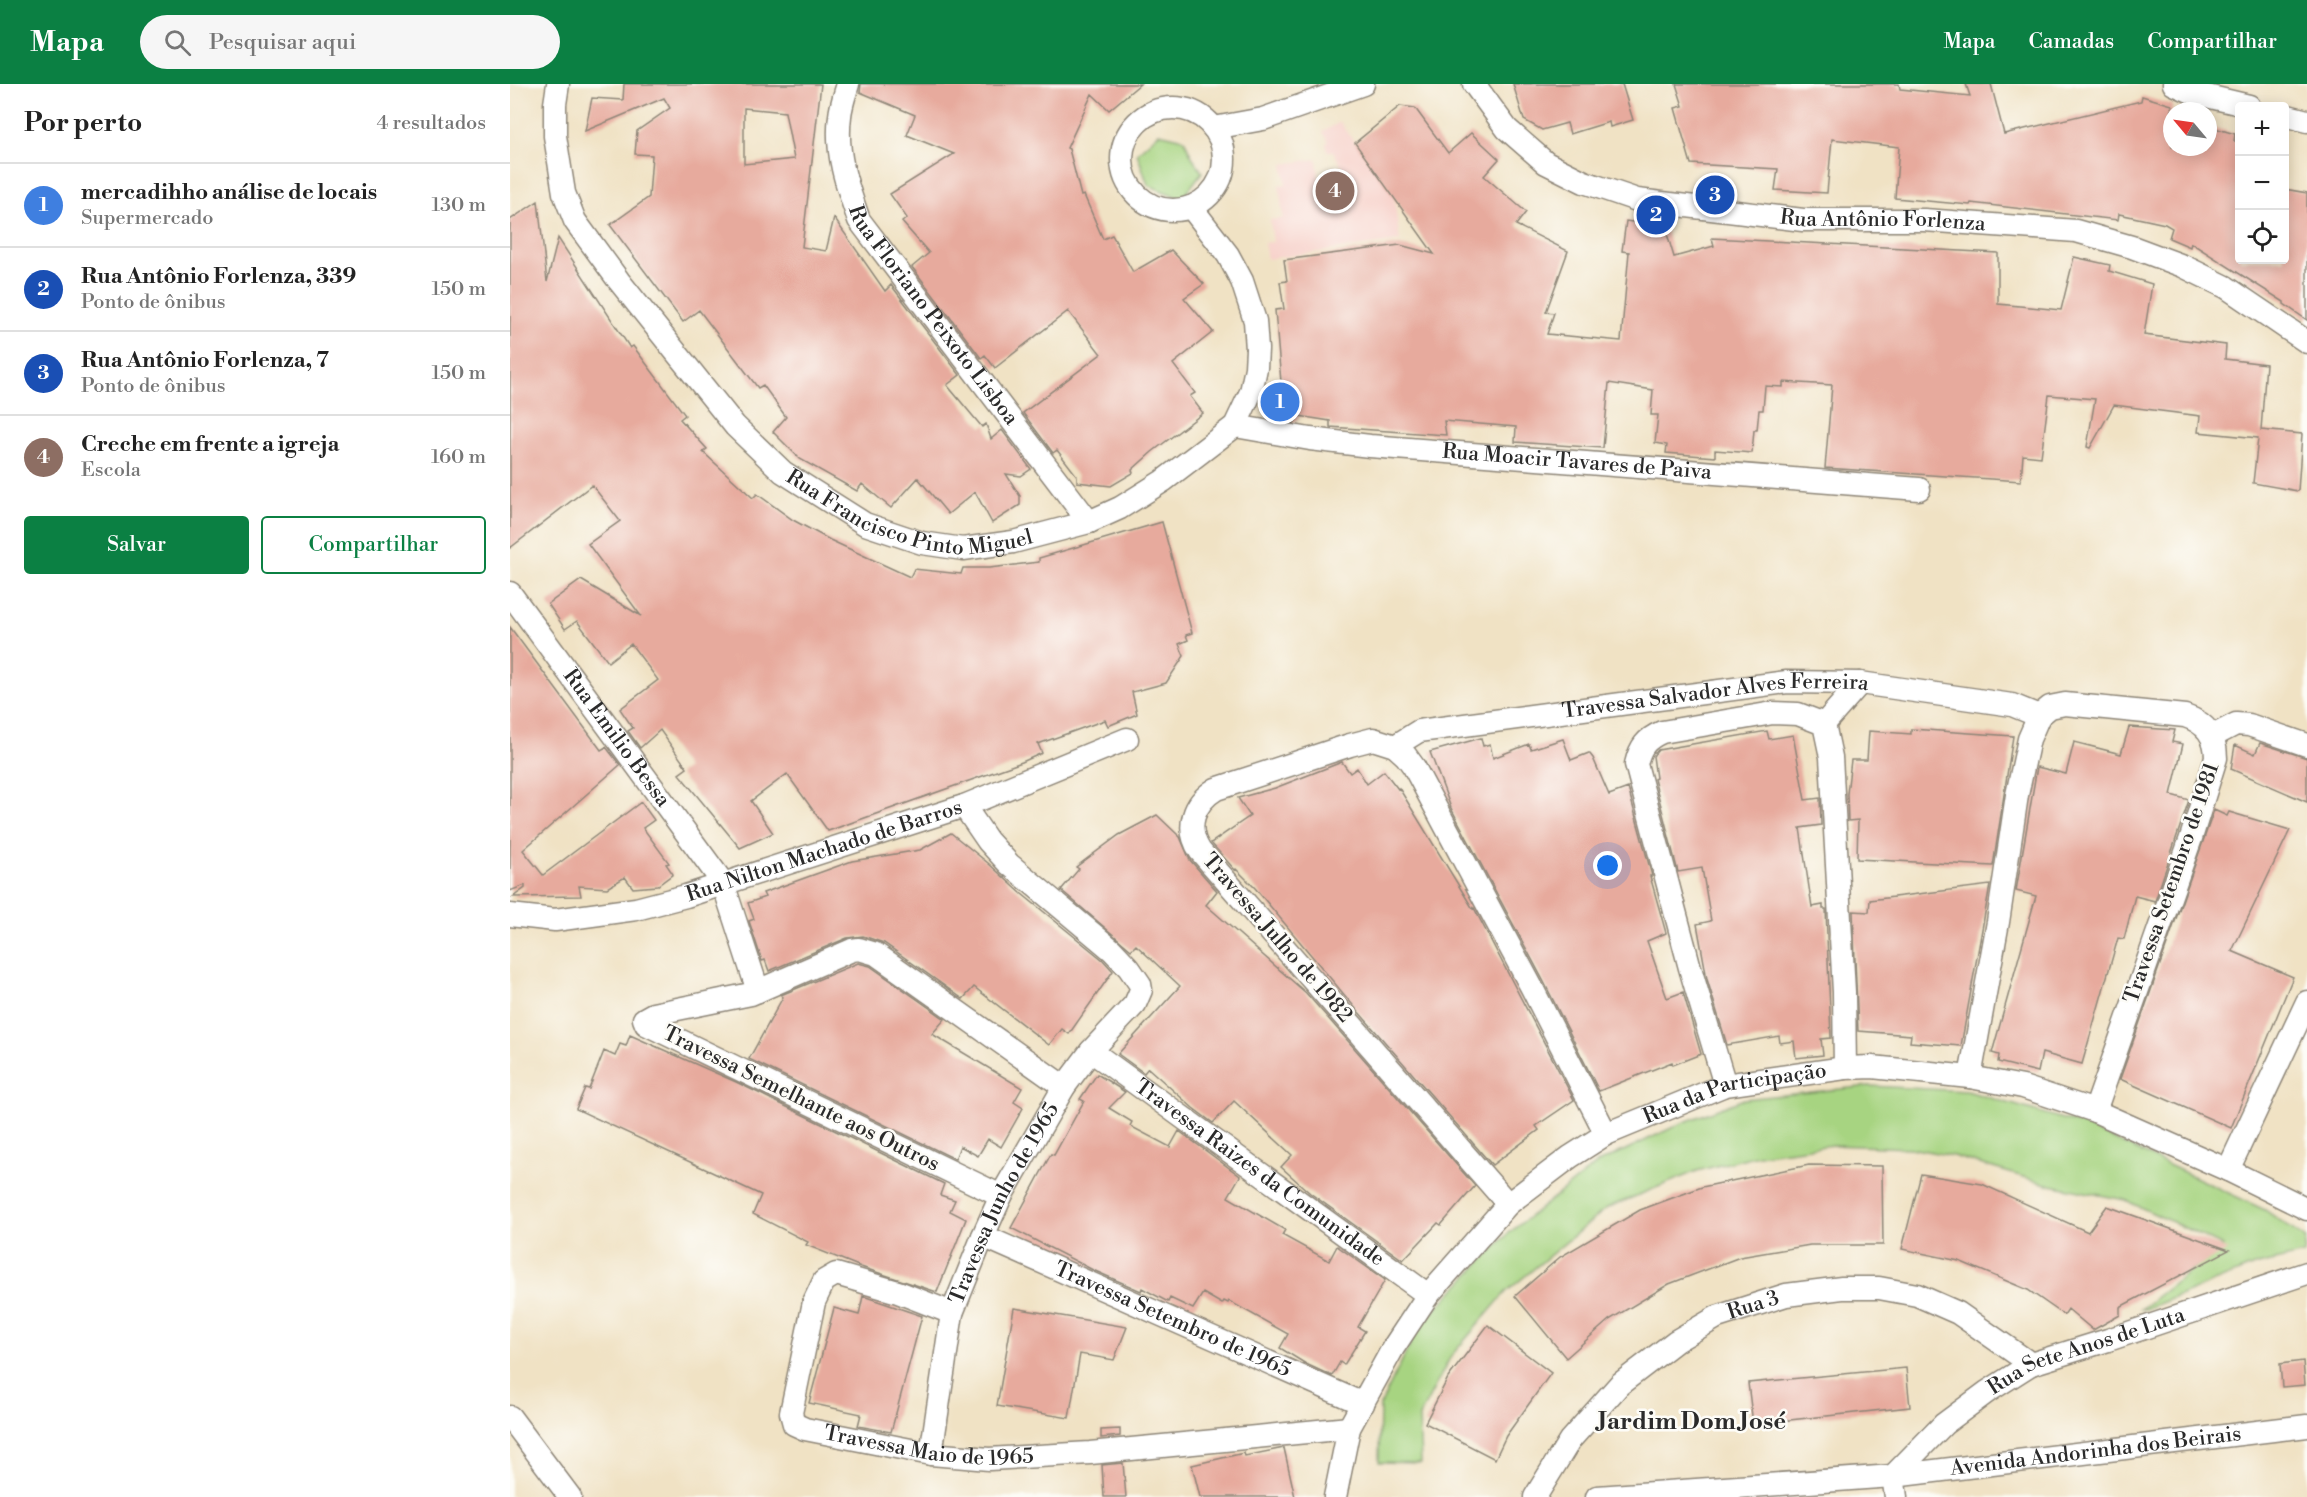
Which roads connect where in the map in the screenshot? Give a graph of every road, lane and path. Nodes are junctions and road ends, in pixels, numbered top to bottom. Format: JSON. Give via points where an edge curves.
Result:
{"nodes":[{"id":1,"x":558,"y":84,"type":"edge"},
{"id":2,"x":848,"y":84,"type":"edge"},
{"id":3,"x":1363,"y":84,"type":"edge"},
{"id":4,"x":1474,"y":84,"type":"edge"},
{"id":5,"x":2224,"y":84,"type":"edge"},
{"id":6,"x":2184,"y":88,"type":"edge"},
{"id":7,"x":2235,"y":102,"type":"edge"},
{"id":8,"x":2289,"y":116,"type":"edge"},
{"id":9,"x":2307,"y":121,"type":"edge"},
{"id":10,"x":1214,"y":128,"type":"junction"},
{"id":11,"x":1191,"y":207,"type":"junction"},
{"id":12,"x":2307,"y":342,"type":"edge"},
{"id":13,"x":1235,"y":426,"type":"junction"},
{"id":14,"x":1919,"y":489,"type":"dead end"},
{"id":15,"x":1089,"y":522,"type":"junction"},
{"id":16,"x":510,"y":593,"type":"edge"},
{"id":17,"x":1860,"y":683,"type":"junction"},
{"id":18,"x":2038,"y":716,"type":"junction"},
{"id":19,"x":1824,"y":724,"type":"junction"},
{"id":20,"x":2213,"y":736,"type":"junction"},
{"id":21,"x":1127,"y":739,"type":"dead end"},
{"id":22,"x":2307,"y":745,"type":"edge"},
{"id":23,"x":1395,"y":746,"type":"junction"},
{"id":24,"x":964,"y":806,"type":"junction"},
{"id":25,"x":723,"y":884,"type":"junction"},
{"id":26,"x":510,"y":915,"type":"edge"},
{"id":27,"x":758,"y":991,"type":"junction"},
{"id":28,"x":2307,"y":1002,"type":"edge"},
{"id":29,"x":1091,"y":1051,"type":"junction"},
{"id":30,"x":1845,"y":1068,"type":"junction"},
{"id":31,"x":1970,"y":1077,"type":"junction"},
{"id":32,"x":1725,"y":1085,"type":"junction"},
{"id":33,"x":1064,"y":1087,"type":"junction"},
{"id":34,"x":2095,"y":1111,"type":"junction"},
{"id":35,"x":1606,"y":1134,"type":"junction"},
{"id":36,"x":2228,"y":1170,"type":"junction"},
{"id":37,"x":1001,"y":1196,"type":"junction"},
{"id":38,"x":1508,"y":1204,"type":"junction"},
{"id":39,"x":2307,"y":1209,"type":"edge"},
{"id":40,"x":983,"y":1236,"type":"junction"},
{"id":41,"x":2307,"y":1273,"type":"edge"},
{"id":42,"x":1428,"y":1295,"type":"junction"},
{"id":43,"x":952,"y":1313,"type":"junction"},
{"id":44,"x":2031,"y":1364,"type":"junction"},
{"id":45,"x":1363,"y":1404,"type":"junction"},
{"id":46,"x":510,"y":1417,"type":"edge"},
{"id":47,"x":2307,"y":1426,"type":"edge"},
{"id":48,"x":1349,"y":1428,"type":"junction"},
{"id":49,"x":931,"y":1454,"type":"junction"},
{"id":50,"x":1895,"y":1487,"type":"edge"},
{"id":51,"x":1622,"y":1495,"type":"edge"},
{"id":52,"x":570,"y":1497,"type":"edge"},
{"id":53,"x":1335,"y":1497,"type":"edge"},
{"id":54,"x":1535,"y":1497,"type":"edge"},
{"id":55,"x":1597,"y":1497,"type":"edge"}],
"edges":[{"from":1,"to":15,"type":"street","name":"Rua Francisco Pinto Miguel","via":[[555,136],[564,193],[575,221],[735,426],[783,472],[865,524],[922,543],[963,549],[1013,542]]},
{"from":2,"to":15,"type":"street","name":"Rua Floriano Peixoto Lisboa","via":[[840,115],[840,150],[844,180],[859,220]]},
{"from":3,"to":10,"type":"street","via":[[1263,119]]},
{"from":4,"to":12,"type":"street","name":"Rua Antônio Forlenza","via":[[1507,129],[1546,163],[1584,182],[1637,200],[1803,220],[1924,220],[2076,231],[2183,266],[2226,287]]},
{"from":5,"to":6,"type":"street"},
{"from":6,"to":7,"type":"street"},
{"from":8,"to":9,"type":"street"},
{"from":10,"to":11,"type":"street","via":[[1225,158],[1222,174],[1205,200]]},
{"from":10,"to":11,"type":"street","via":[[1194,113],[1169,108],[1138,122],[1122,153],[1123,170],[1142,200],[1157,208]]},
{"from":11,"to":13,"type":"street","name":"Rua Francisco Pinto Miguel","via":[[1228,255],[1242,281],[1255,321],[1256,368],[1251,393]]},
{"from":13,"to":14,"type":"street","name":"Rua Moacir Tavares de Paiva","via":[[1370,446]]},
{"from":13,"to":15,"type":"street","name":"Rua Francisco Pinto Miguel","via":[[1163,481]]},
{"from":16,"to":25,"type":"street","name":"Rua Emilio Bessa"},
{"from":17,"to":18,"type":"street","name":"Travessa Salvador Alves Ferreira","via":[[2012,705]]},
{"from":17,"to":19,"type":"street"},
{"from":17,"to":23,"type":"street","name":"Travessa Salvador Alves Ferreira","via":[[1787,682],[1595,707],[1419,731]]},
{"from":18,"to":20,"type":"street","name":"Travessa Setembro de 1981","via":[[2050,707],[2065,704],[2184,716],[2195,719]]},
{"from":18,"to":31,"type":"street","via":[[2025,754]]},
{"from":19,"to":30,"type":"street","name":"Travessa Salvador Alves Ferreira","via":[[1831,757]]},
{"from":19,"to":32,"type":"street","name":"Travessa Salvador Alves Ferreira","via":[[1798,714],[1773,713],[1692,726],[1649,738],[1638,755],[1636,764],[1646,803]]},
{"from":20,"to":22,"type":"street","via":[[2236,724],[2249,725]]},
{"from":20,"to":34,"type":"street","name":"Travessa Setembro de 1981","via":[[2216,758],[2211,778]]},
{"from":21,"to":24,"type":"street","name":"Rua Nilton Machado de Barros"},
{"from":23,"to":35,"type":"street","via":[[1414,767]]},
{"from":23,"to":38,"type":"street","name":"Travessa Julho de 1982","via":[[1374,739],[1216,789],[1200,803],[1192,834],[1220,875]]},
{"from":24,"to":25,"type":"street","name":"Rua Nilton Machado de Barros"},
{"from":24,"to":29,"type":"street","name":"Travessa Junho de 1965","via":[[1009,864],[1112,950],[1140,984],[1141,993],[1135,1004]]},
{"from":25,"to":26,"type":"street","name":"Rua Nilton Machado de Barros","via":[[686,897],[586,917],[555,920]]},
{"from":25,"to":27,"type":"street","name":"Rua Emilio Bessa"},
{"from":27,"to":33,"type":"street","name":"Travessa Semelhante aos Outros","via":[[852,950],[865,950]]},
{"from":27,"to":37,"type":"street","name":"Travessa Semelhante aos Outros","via":[[653,1014],[644,1021]]},
{"from":28,"to":36,"type":"street"},
{"from":29,"to":33,"type":"street","name":"Travessa Junho de 1965"},
{"from":29,"to":42,"type":"street","name":"Travessa Raizes da Comunidade"},
{"from":30,"to":31,"type":"street","name":"Rua da Participação"},
{"from":30,"to":32,"type":"street","name":"Rua da Participação"},
{"from":31,"to":34,"type":"street","name":"Rua da Participação","via":[[2023,1087]]},
{"from":32,"to":35,"type":"street","name":"Rua da Participação"},
{"from":33,"to":37,"type":"street","name":"Travessa Junho de 1965"},
{"from":34,"to":36,"type":"street","name":"Rua da Participação"},
{"from":35,"to":38,"type":"street","name":"Rua da Participação"},
{"from":36,"to":39,"type":"street","name":"Rua da Participação"},
{"from":37,"to":40,"type":"street","name":"Travessa Junho de 1965"},
{"from":38,"to":42,"type":"street","name":"Rua da Participação"},
{"from":40,"to":43,"type":"street","name":"Travessa Junho de 1965"},
{"from":40,"to":45,"type":"street","name":"Travessa Setembro de 1965"},
{"from":41,"to":44,"type":"street","name":"Rua Sete Anos de Luta"},
{"from":42,"to":45,"type":"street","name":"Rua da Participação"},
{"from":43,"to":49,"type":"street","name":"Travessa Junho de 1965"},
{"from":43,"to":49,"type":"street","name":"Travessa Maio de 1965","via":[[888,1289],[836,1274],[830,1277],[814,1302],[791,1413],[794,1424],[805,1429]]},
{"from":44,"to":50,"type":"street","name":"Rua Sete Anos de Luta","via":[[1944,1425]]},
{"from":44,"to":54,"type":"street","name":"Rua 3","via":[[1958,1313],[1917,1295],[1879,1288],[1842,1288],[1786,1296],[1717,1317],[1676,1341],[1620,1384],[1570,1440]]},
{"from":45,"to":48,"type":"street","name":"Rua da Participação"},
{"from":46,"to":52,"type":"street"},
{"from":47,"to":50,"type":"street","name":"Avenida Andorinha dos Beirais"},
{"from":48,"to":49,"type":"street","name":"Travessa Maio de 1965","via":[[1090,1453],[989,1459]]},
{"from":48,"to":53,"type":"street","name":"Rua da Participação"},
{"from":50,"to":51,"type":"street","name":"Avenida Andorinha dos Beirais"},
{"from":51,"to":55,"type":"street","name":"Avenida Andorinha dos Beirais"}]}
